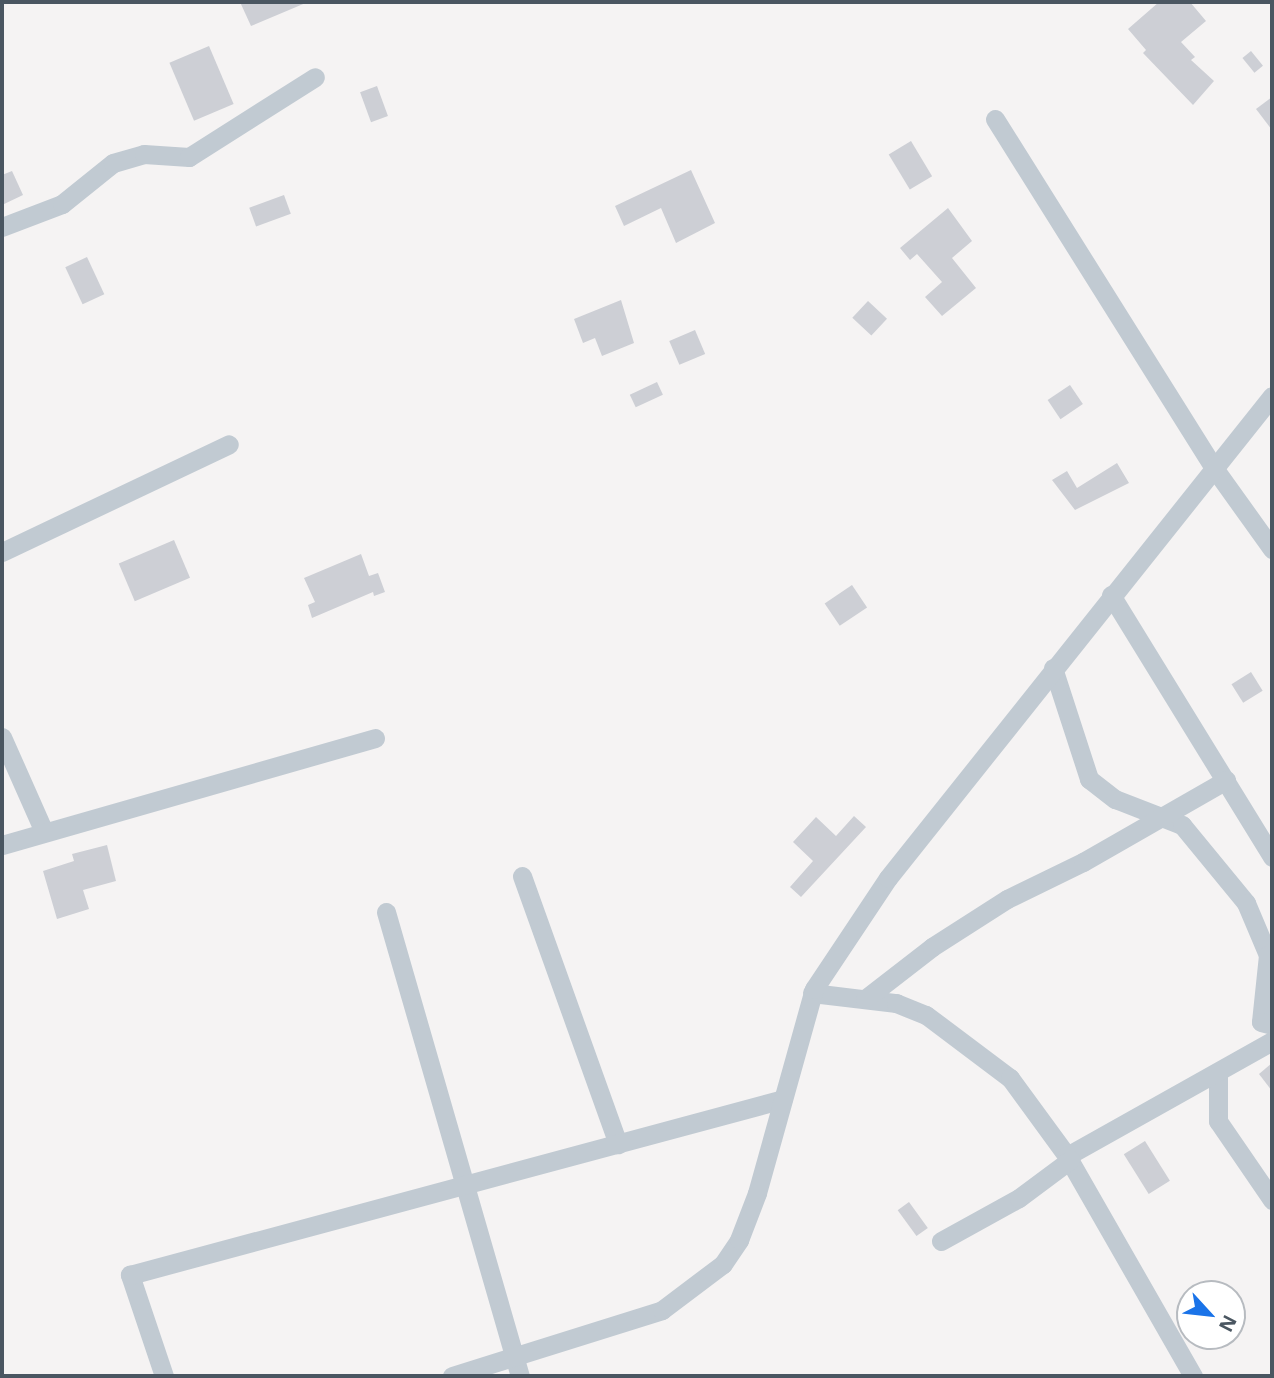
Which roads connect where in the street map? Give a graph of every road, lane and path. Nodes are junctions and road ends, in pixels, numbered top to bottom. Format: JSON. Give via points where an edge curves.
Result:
{"nodes":[{"id":1,"x":315,"y":77,"type":"dead end"},
{"id":2,"x":995,"y":119,"type":"dead end"},
{"id":3,"x":2,"y":227,"type":"edge"},
{"id":4,"x":1270,"y":400,"type":"edge"},
{"id":5,"x":229,"y":444,"type":"dead end"},
{"id":6,"x":1214,"y":468,"type":"junction"},
{"id":7,"x":1272,"y":549,"type":"edge"},
{"id":8,"x":2,"y":552,"type":"edge"},
{"id":9,"x":1111,"y":595,"type":"junction"},
{"id":10,"x":1053,"y":668,"type":"junction"},
{"id":11,"x":2,"y":737,"type":"edge"},
{"id":12,"x":375,"y":738,"type":"dead end"},
{"id":13,"x":1226,"y":780,"type":"junction"},
{"id":14,"x":1161,"y":817,"type":"junction"},
{"id":15,"x":44,"y":832,"type":"junction"},
{"id":16,"x":1266,"y":832,"type":"edge"},
{"id":17,"x":2,"y":845,"type":"edge"},
{"id":18,"x":1272,"y":857,"type":"edge"},
{"id":19,"x":522,"y":877,"type":"dead end"},
{"id":20,"x":386,"y":912,"type":"dead end"},
{"id":21,"x":812,"y":993,"type":"junction"},
{"id":22,"x":866,"y":999,"type":"junction"},
{"id":23,"x":1272,"y":1026,"type":"edge"},
{"id":24,"x":1272,"y":1041,"type":"edge"},
{"id":25,"x":1217,"y":1073,"type":"junction"},
{"id":26,"x":783,"y":1099,"type":"junction"},
{"id":27,"x":618,"y":1144,"type":"junction"},
{"id":28,"x":1069,"y":1158,"type":"junction"},
{"id":29,"x":466,"y":1186,"type":"junction"},
{"id":30,"x":1272,"y":1200,"type":"edge"},
{"id":31,"x":941,"y":1241,"type":"dead end"},
{"id":32,"x":518,"y":1367,"type":"edge"},
{"id":33,"x":164,"y":1376,"type":"edge"},
{"id":34,"x":452,"y":1376,"type":"edge"},
{"id":35,"x":1193,"y":1376,"type":"edge"}],
"edges":[{"from":1,"to":3,"type":"street","via":[[190,158],[144,154],[113,163],[62,204]]},
{"from":2,"to":6,"type":"street"},
{"from":4,"to":6,"type":"street"},
{"from":5,"to":8,"type":"street"},
{"from":6,"to":7,"type":"street"},
{"from":6,"to":9,"type":"street"},
{"from":9,"to":10,"type":"street"},
{"from":9,"to":13,"type":"street"},
{"from":10,"to":14,"type":"street","via":[[1089,779],[1115,799]]},
{"from":10,"to":21,"type":"street","via":[[888,878]]},
{"from":11,"to":15,"type":"street"},
{"from":12,"to":15,"type":"street"},
{"from":13,"to":14,"type":"street"},
{"from":13,"to":16,"type":"street"},
{"from":14,"to":22,"type":"street","via":[[1083,863],[1007,899],[932,947]]},
{"from":14,"to":23,"type":"street","via":[[1182,825],[1246,903],[1268,955],[1261,1023]]},
{"from":15,"to":17,"type":"street"},
{"from":16,"to":18,"type":"street"},
{"from":19,"to":27,"type":"street"},
{"from":20,"to":29,"type":"street"},
{"from":21,"to":22,"type":"street"},
{"from":21,"to":26,"type":"street"},
{"from":22,"to":28,"type":"street","via":[[896,1003],[926,1015],[1010,1078]]},
{"from":24,"to":25,"type":"street"},
{"from":25,"to":28,"type":"street"},
{"from":25,"to":30,"type":"street","via":[[1219,1121]]},
{"from":26,"to":27,"type":"street"},
{"from":26,"to":32,"type":"street","via":[[757,1193],[739,1240],[723,1264],[662,1310]]},
{"from":27,"to":29,"type":"street"},
{"from":28,"to":31,"type":"street","via":[[1019,1198]]},
{"from":28,"to":35,"type":"street"},
{"from":29,"to":32,"type":"street"},
{"from":29,"to":33,"type":"street","via":[[130,1275]]},
{"from":32,"to":34,"type":"street"}]}
